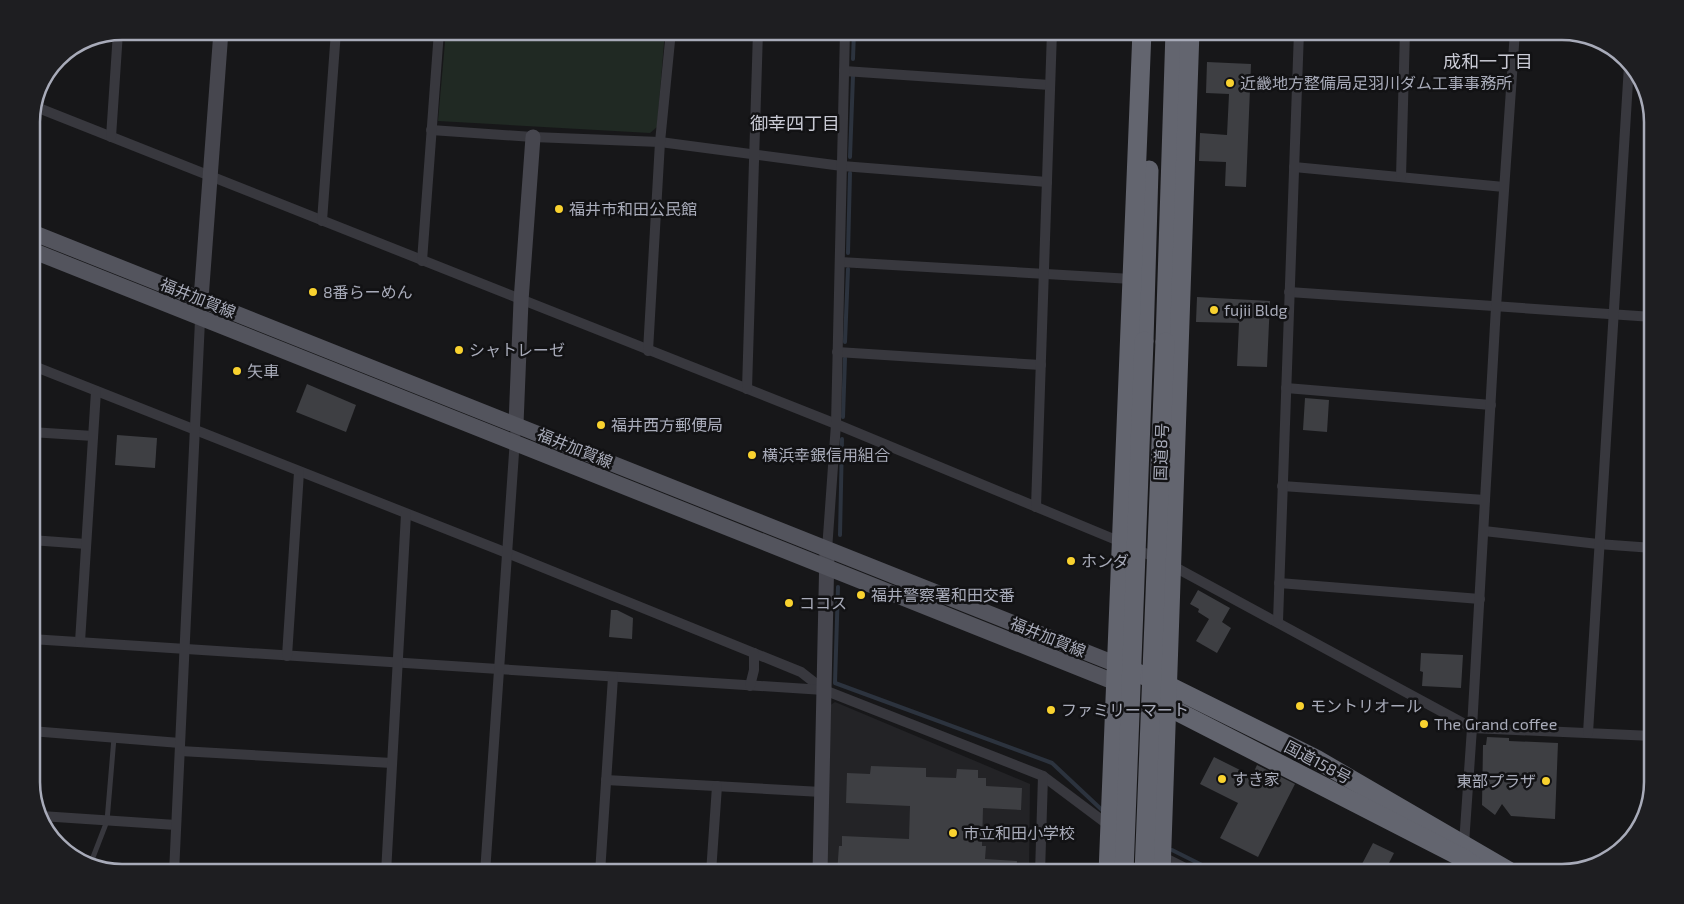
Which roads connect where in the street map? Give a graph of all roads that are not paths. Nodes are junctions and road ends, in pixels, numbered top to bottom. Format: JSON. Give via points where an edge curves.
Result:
{"nodes":[{"id":1,"x":220,"y":40,"type":"edge"},
{"id":2,"x":335,"y":40,"type":"edge"},
{"id":3,"x":438,"y":40,"type":"edge"},
{"id":4,"x":670,"y":40,"type":"edge"},
{"id":5,"x":758,"y":40,"type":"edge"},
{"id":6,"x":845,"y":40,"type":"edge"},
{"id":7,"x":1052,"y":40,"type":"edge"},
{"id":8,"x":1142,"y":40,"type":"edge"},
{"id":9,"x":1154,"y":40,"type":"edge"},
{"id":10,"x":1175,"y":40,"type":"edge"},
{"id":11,"x":1190,"y":40,"type":"edge"},
{"id":12,"x":1299,"y":40,"type":"edge"},
{"id":13,"x":1405,"y":40,"type":"edge"},
{"id":14,"x":1514,"y":40,"type":"edge"},
{"id":15,"x":117,"y":41,"type":"edge"},
{"id":16,"x":844,"y":71,"type":"junction"},
{"id":17,"x":1628,"y":75,"type":"edge"},
{"id":18,"x":1050,"y":84,"type":"junction"},
{"id":19,"x":41,"y":109,"type":"edge"},
{"id":20,"x":431,"y":130,"type":"junction"},
{"id":21,"x":111,"y":137,"type":"junction"},
{"id":22,"x":532,"y":137,"type":"junction"},
{"id":23,"x":660,"y":142,"type":"junction"},
{"id":24,"x":755,"y":155,"type":"junction"},
{"id":25,"x":842,"y":166,"type":"junction"},
{"id":26,"x":1294,"y":167,"type":"junction"},
{"id":27,"x":211,"y":177,"type":"junction"},
{"id":28,"x":1400,"y":177,"type":"junction"},
{"id":29,"x":1047,"y":182,"type":"junction"},
{"id":30,"x":1504,"y":187,"type":"junction"},
{"id":31,"x":322,"y":221,"type":"junction"},
{"id":32,"x":40,"y":235,"type":"edge"},
{"id":33,"x":40,"y":253,"type":"edge"},
{"id":34,"x":422,"y":261,"type":"junction"},
{"id":35,"x":840,"y":262,"type":"junction"},
{"id":36,"x":1044,"y":274,"type":"junction"},
{"id":37,"x":1132,"y":279,"type":"junction"},
{"id":38,"x":1289,"y":292,"type":"junction"},
{"id":39,"x":201,"y":299,"type":"junction"},
{"id":40,"x":521,"y":301,"type":"junction"},
{"id":41,"x":1496,"y":307,"type":"junction"},
{"id":42,"x":1614,"y":315,"type":"junction"},
{"id":43,"x":1644,"y":317,"type":"edge"},
{"id":44,"x":200,"y":318,"type":"junction"},
{"id":45,"x":648,"y":350,"type":"junction"},
{"id":46,"x":837,"y":352,"type":"junction"},
{"id":47,"x":1041,"y":365,"type":"junction"},
{"id":48,"x":40,"y":368,"type":"edge"},
{"id":49,"x":1286,"y":388,"type":"junction"},
{"id":50,"x":747,"y":389,"type":"junction"},
{"id":51,"x":96,"y":391,"type":"junction"},
{"id":52,"x":1491,"y":405,"type":"junction"},
{"id":53,"x":516,"y":424,"type":"junction"},
{"id":54,"x":836,"y":424,"type":"junction"},
{"id":55,"x":195,"y":429,"type":"junction"},
{"id":56,"x":40,"y":433,"type":"edge"},
{"id":57,"x":93,"y":436,"type":"junction"},
{"id":58,"x":514,"y":443,"type":"junction"},
{"id":59,"x":298,"y":472,"type":"junction"},
{"id":60,"x":1282,"y":486,"type":"junction"},
{"id":61,"x":1485,"y":500,"type":"junction"},
{"id":62,"x":1036,"y":507,"type":"junction"},
{"id":63,"x":406,"y":514,"type":"junction"},
{"id":64,"x":1484,"y":531,"type":"junction"},
{"id":65,"x":40,"y":541,"type":"edge"},
{"id":66,"x":1121,"y":542,"type":"junction"},
{"id":67,"x":86,"y":544,"type":"junction"},
{"id":68,"x":1598,"y":544,"type":"junction"},
{"id":69,"x":1644,"y":547,"type":"edge"},
{"id":70,"x":507,"y":553,"type":"junction"},
{"id":71,"x":826,"y":558,"type":"junction"},
{"id":72,"x":1172,"y":565,"type":"junction"},
{"id":73,"x":1279,"y":583,"type":"junction"},
{"id":74,"x":1480,"y":599,"type":"junction"},
{"id":75,"x":1278,"y":621,"type":"junction"},
{"id":76,"x":40,"y":640,"type":"edge"},
{"id":77,"x":80,"y":642,"type":"junction"},
{"id":78,"x":184,"y":649,"type":"junction"},
{"id":79,"x":754,"y":653,"type":"junction"},
{"id":80,"x":286,"y":656,"type":"junction"},
{"id":81,"x":397,"y":663,"type":"junction"},
{"id":82,"x":499,"y":669,"type":"junction"},
{"id":83,"x":1117,"y":674,"type":"junction"},
{"id":84,"x":613,"y":677,"type":"junction"},
{"id":85,"x":1167,"y":685,"type":"junction"},
{"id":86,"x":750,"y":686,"type":"junction"},
{"id":87,"x":824,"y":690,"type":"junction"},
{"id":88,"x":1167,"y":705,"type":"junction"},
{"id":89,"x":1472,"y":728,"type":"junction"},
{"id":90,"x":40,"y":732,"type":"edge"},
{"id":91,"x":1588,"y":733,"type":"junction"},
{"id":92,"x":1644,"y":736,"type":"edge"},
{"id":93,"x":114,"y":738,"type":"junction"},
{"id":94,"x":180,"y":747,"type":"junction"},
{"id":95,"x":392,"y":764,"type":"junction"},
{"id":96,"x":1043,"y":776,"type":"junction"},
{"id":97,"x":606,"y":780,"type":"junction"},
{"id":98,"x":717,"y":786,"type":"junction"},
{"id":99,"x":822,"y":792,"type":"junction"},
{"id":100,"x":47,"y":816,"type":"edge"},
{"id":101,"x":107,"y":820,"type":"junction"},
{"id":102,"x":1110,"y":823,"type":"junction"},
{"id":103,"x":176,"y":825,"type":"junction"},
{"id":104,"x":92,"y":859,"type":"edge"},
{"id":105,"x":1463,"y":859,"type":"edge"},
{"id":106,"x":174,"y":864,"type":"edge"},
{"id":107,"x":386,"y":864,"type":"edge"},
{"id":108,"x":486,"y":864,"type":"edge"},
{"id":109,"x":601,"y":864,"type":"edge"},
{"id":110,"x":712,"y":864,"type":"edge"},
{"id":111,"x":820,"y":864,"type":"edge"},
{"id":112,"x":1040,"y":864,"type":"edge"},
{"id":113,"x":1108,"y":864,"type":"edge"},
{"id":114,"x":1124,"y":864,"type":"edge"},
{"id":115,"x":1144,"y":864,"type":"edge"},
{"id":116,"x":1161,"y":864,"type":"edge"},
{"id":117,"x":1480,"y":864,"type":"edge"}],
"edges":[{"from":1,"to":27,"type":"street"},
{"from":2,"to":31,"type":"street"},
{"from":3,"to":20,"type":"street"},
{"from":4,"to":23,"type":"street"},
{"from":5,"to":24,"type":"street"},
{"from":6,"to":16,"type":"street"},
{"from":7,"to":18,"type":"street"},
{"from":8,"to":37,"type":"highway"},
{"from":9,"to":114,"type":"highway","name":"国道8号","bridge":true},
{"from":10,"to":115,"type":"highway","name":"国道8号","bridge":true},
{"from":11,"to":72,"type":"highway"},
{"from":12,"to":26,"type":"street"},
{"from":13,"to":28,"type":"street"},
{"from":14,"to":30,"type":"street"},
{"from":15,"to":21,"type":"street"},
{"from":16,"to":18,"type":"street"},
{"from":16,"to":25,"type":"street"},
{"from":17,"to":42,"type":"street"},
{"from":18,"to":29,"type":"street"},
{"from":19,"to":21,"type":"street"},
{"from":20,"to":22,"type":"street"},
{"from":20,"to":34,"type":"street"},
{"from":21,"to":27,"type":"street"},
{"from":22,"to":23,"type":"street"},
{"from":22,"to":40,"type":"street"},
{"from":23,"to":24,"type":"street"},
{"from":23,"to":45,"type":"street"},
{"from":24,"to":25,"type":"street"},
{"from":24,"to":50,"type":"street"},
{"from":25,"to":29,"type":"street"},
{"from":25,"to":35,"type":"street"},
{"from":26,"to":28,"type":"street"},
{"from":26,"to":38,"type":"street"},
{"from":27,"to":31,"type":"street"},
{"from":27,"to":39,"type":"street"},
{"from":28,"to":30,"type":"street"},
{"from":29,"to":36,"type":"street"},
{"from":30,"to":41,"type":"street"},
{"from":31,"to":34,"type":"street"},
{"from":32,"to":39,"type":"main road","name":"福井加賀線"},
{"from":33,"to":44,"type":"main road","name":"福井加賀線"},
{"from":34,"to":40,"type":"street"},
{"from":35,"to":36,"type":"street"},
{"from":35,"to":46,"type":"street"},
{"from":36,"to":37,"type":"street"},
{"from":36,"to":47,"type":"street"},
{"from":37,"to":66,"type":"highway"},
{"from":38,"to":41,"type":"street"},
{"from":38,"to":49,"type":"street"},
{"from":39,"to":44,"type":"street"},
{"from":39,"to":53,"type":"main road","name":"福井加賀線"},
{"from":40,"to":45,"type":"street"},
{"from":40,"to":53,"type":"street"},
{"from":41,"to":42,"type":"street"},
{"from":41,"to":52,"type":"street"},
{"from":42,"to":43,"type":"street"},
{"from":42,"to":68,"type":"street"},
{"from":44,"to":55,"type":"street"},
{"from":44,"to":58,"type":"main road","name":"福井加賀線"},
{"from":45,"to":50,"type":"street"},
{"from":46,"to":47,"type":"street"},
{"from":46,"to":54,"type":"street"},
{"from":47,"to":62,"type":"street"},
{"from":48,"to":51,"type":"street"},
{"from":49,"to":52,"type":"street"},
{"from":49,"to":60,"type":"street"},
{"from":50,"to":54,"type":"street"},
{"from":51,"to":55,"type":"street"},
{"from":51,"to":57,"type":"street"},
{"from":52,"to":61,"type":"street"},
{"from":53,"to":58,"type":"street"},
{"from":53,"to":71,"type":"main road","name":"福井加賀線"},
{"from":54,"to":62,"type":"street"},
{"from":54,"to":71,"type":"street"},
{"from":55,"to":59,"type":"street"},
{"from":55,"to":78,"type":"street"},
{"from":56,"to":57,"type":"street"},
{"from":57,"to":67,"type":"street"},
{"from":58,"to":70,"type":"street"},
{"from":58,"to":71,"type":"main road","name":"福井加賀線"},
{"from":59,"to":63,"type":"street"},
{"from":59,"to":80,"type":"street"},
{"from":60,"to":61,"type":"street"},
{"from":60,"to":73,"type":"street"},
{"from":61,"to":64,"type":"street"},
{"from":62,"to":66,"type":"street"},
{"from":63,"to":70,"type":"street"},
{"from":63,"to":81,"type":"street"},
{"from":64,"to":68,"type":"street"},
{"from":64,"to":74,"type":"street"},
{"from":65,"to":67,"type":"street"},
{"from":66,"to":72,"type":"street"},
{"from":66,"to":83,"type":"highway"},
{"from":67,"to":77,"type":"street"},
{"from":68,"to":69,"type":"street"},
{"from":68,"to":91,"type":"street"},
{"from":70,"to":79,"type":"street"},
{"from":70,"to":82,"type":"street"},
{"from":71,"to":83,"type":"main road","name":"福井加賀線"},
{"from":71,"to":87,"type":"street"},
{"from":72,"to":75,"type":"street"},
{"from":72,"to":85,"type":"highway"},
{"from":73,"to":74,"type":"street"},
{"from":73,"to":75,"type":"street"},
{"from":74,"to":89,"type":"street"},
{"from":75,"to":89,"type":"street"},
{"from":76,"to":77,"type":"street"},
{"from":77,"to":78,"type":"street"},
{"from":78,"to":80,"type":"street"},
{"from":78,"to":94,"type":"street"},
{"from":79,"to":86,"type":"street"},
{"from":79,"to":87,"type":"street","via":[[801,672]]},
{"from":80,"to":81,"type":"street"},
{"from":81,"to":82,"type":"street"},
{"from":81,"to":95,"type":"street"},
{"from":82,"to":84,"type":"street"},
{"from":82,"to":108,"type":"street"},
{"from":83,"to":85,"type":"highway","name":"国道158号"},
{"from":83,"to":88,"type":"highway","name":"国道158号"},
{"from":83,"to":102,"type":"highway"},
{"from":84,"to":86,"type":"street"},
{"from":84,"to":97,"type":"street"},
{"from":85,"to":88,"type":"highway"},
{"from":85,"to":105,"type":"highway","name":"国道158号","via":[[1316,759]]},
{"from":86,"to":87,"type":"street"},
{"from":87,"to":96,"type":"street"},
{"from":87,"to":99,"type":"street"},
{"from":88,"to":105,"type":"highway","name":"国道158号"},
{"from":88,"to":116,"type":"highway"},
{"from":89,"to":91,"type":"street"},
{"from":89,"to":105,"type":"street"},
{"from":90,"to":93,"type":"street"},
{"from":91,"to":92,"type":"street"},
{"from":93,"to":94,"type":"street"},
{"from":93,"to":101,"type":"lane"},
{"from":94,"to":95,"type":"street"},
{"from":94,"to":103,"type":"street"},
{"from":95,"to":107,"type":"street"},
{"from":96,"to":102,"type":"street","via":[[1103,822]]},
{"from":96,"to":112,"type":"street"},
{"from":97,"to":98,"type":"street"},
{"from":97,"to":109,"type":"street"},
{"from":98,"to":99,"type":"street"},
{"from":98,"to":110,"type":"street"},
{"from":99,"to":111,"type":"street"},
{"from":100,"to":101,"type":"street"},
{"from":101,"to":103,"type":"street"},
{"from":101,"to":104,"type":"lane"},
{"from":102,"to":113,"type":"highway"},
{"from":103,"to":106,"type":"street"},
{"from":105,"to":117,"type":"highway","name":"国道158号"}]}
